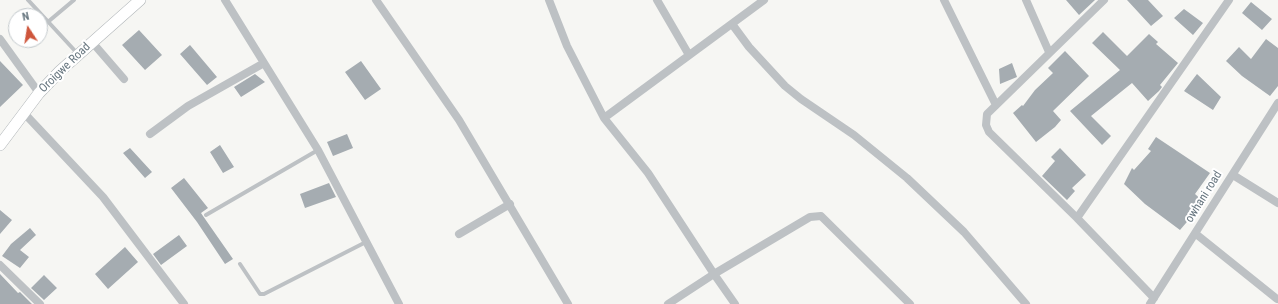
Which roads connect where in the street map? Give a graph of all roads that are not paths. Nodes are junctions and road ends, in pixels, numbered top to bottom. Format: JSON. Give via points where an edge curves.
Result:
{"nodes":[{"id":1,"x":28,"y":0,"type":"edge"},
{"id":2,"x":74,"y":0,"type":"edge"},
{"id":3,"x":140,"y":0,"type":"edge"},
{"id":4,"x":225,"y":0,"type":"edge"},
{"id":5,"x":376,"y":0,"type":"edge"},
{"id":6,"x":549,"y":0,"type":"edge"},
{"id":7,"x":657,"y":0,"type":"edge"},
{"id":8,"x":764,"y":0,"type":"edge"},
{"id":9,"x":944,"y":0,"type":"edge"},
{"id":10,"x":1026,"y":0,"type":"edge"},
{"id":11,"x":1104,"y":0,"type":"edge"},
{"id":12,"x":1230,"y":0,"type":"edge"},
{"id":13,"x":49,"y":21,"type":"junction"},
{"id":14,"x":732,"y":24,"type":"junction"},
{"id":15,"x":0,"y":39,"type":"edge"},
{"id":16,"x":92,"y":42,"type":"junction"},
{"id":17,"x":1049,"y":52,"type":"junction"},
{"id":18,"x":78,"y":54,"type":"junction"},
{"id":19,"x":689,"y":55,"type":"junction"},
{"id":20,"x":264,"y":63,"type":"junction"},
{"id":21,"x":124,"y":79,"type":"dead end"},
{"id":22,"x":39,"y":93,"type":"junction"},
{"id":23,"x":1278,"y":103,"type":"edge"},
{"id":24,"x":996,"y":105,"type":"junction"},
{"id":25,"x":24,"y":113,"type":"junction"},
{"id":26,"x":604,"y":118,"type":"junction"},
{"id":27,"x":150,"y":134,"type":"dead end"},
{"id":28,"x":1,"y":141,"type":"edge"},
{"id":29,"x":318,"y":150,"type":"junction"},
{"id":30,"x":1233,"y":175,"type":"junction"},
{"id":31,"x":1278,"y":203,"type":"edge"},
{"id":32,"x":510,"y":204,"type":"junction"},
{"id":33,"x":206,"y":215,"type":"dead end"},
{"id":34,"x":1077,"y":218,"type":"junction"},
{"id":35,"x":459,"y":234,"type":"dead end"},
{"id":36,"x":1196,"y":234,"type":"junction"},
{"id":37,"x":366,"y":242,"type":"junction"},
{"id":38,"x":240,"y":264,"type":"dead end"},
{"id":39,"x":0,"y":265,"type":"edge"},
{"id":40,"x":714,"y":274,"type":"junction"},
{"id":41,"x":1277,"y":299,"type":"dead end"},
{"id":42,"x":1152,"y":301,"type":"edge"},
{"id":43,"x":40,"y":304,"type":"edge"},
{"id":44,"x":184,"y":304,"type":"edge"},
{"id":45,"x":399,"y":304,"type":"edge"},
{"id":46,"x":568,"y":304,"type":"edge"},
{"id":47,"x":668,"y":304,"type":"edge"},
{"id":48,"x":735,"y":304,"type":"edge"},
{"id":49,"x":910,"y":304,"type":"edge"},
{"id":50,"x":1026,"y":304,"type":"edge"}],
"edges":[{"from":1,"to":13,"type":"lane"},
{"from":2,"to":13,"type":"lane"},
{"from":3,"to":16,"type":"street","name":"Oroigwe Road"},
{"from":4,"to":20,"type":"street"},
{"from":5,"to":32,"type":"street","via":[[458,120]]},
{"from":6,"to":26,"type":"street","via":[[567,46]]},
{"from":7,"to":19,"type":"street"},
{"from":8,"to":14,"type":"street"},
{"from":9,"to":24,"type":"street"},
{"from":10,"to":17,"type":"street"},
{"from":11,"to":17,"type":"street"},
{"from":12,"to":34,"type":"street"},
{"from":13,"to":18,"type":"lane"},
{"from":14,"to":19,"type":"street"},
{"from":14,"to":50,"type":"street","via":[[749,48],[785,86],[801,100],[854,135],[907,178],[964,232]]},
{"from":15,"to":22,"type":"street"},
{"from":16,"to":18,"type":"street","name":"Oroigwe Road"},
{"from":16,"to":21,"type":"street"},
{"from":17,"to":24,"type":"street"},
{"from":18,"to":22,"type":"street","name":"Oroigwe Road"},
{"from":19,"to":26,"type":"street"},
{"from":20,"to":27,"type":"street","via":[[188,106]]},
{"from":20,"to":29,"type":"street"},
{"from":22,"to":25,"type":"street","name":"Oroigwe Road"},
{"from":23,"to":30,"type":"street","name":"owhani road"},
{"from":24,"to":34,"type":"street","via":[[985,119],[989,132]]},
{"from":25,"to":28,"type":"street","name":"Oroigwe Road"},
{"from":25,"to":44,"type":"street","via":[[103,197]]},
{"from":26,"to":40,"type":"street","via":[[648,173]]},
{"from":29,"to":33,"type":"lane"},
{"from":29,"to":37,"type":"street"},
{"from":30,"to":31,"type":"street"},
{"from":30,"to":36,"type":"street","name":"owhani road"},
{"from":32,"to":35,"type":"street"},
{"from":32,"to":46,"type":"street"},
{"from":34,"to":42,"type":"street"},
{"from":36,"to":41,"type":"street"},
{"from":36,"to":42,"type":"street","name":"owhani road"},
{"from":37,"to":38,"type":"lane","via":[[264,294],[260,294]]},
{"from":37,"to":45,"type":"street"},
{"from":39,"to":43,"type":"street"},
{"from":40,"to":47,"type":"street"},
{"from":40,"to":48,"type":"street"},
{"from":40,"to":49,"type":"street","via":[[810,217],[821,216]]}]}
